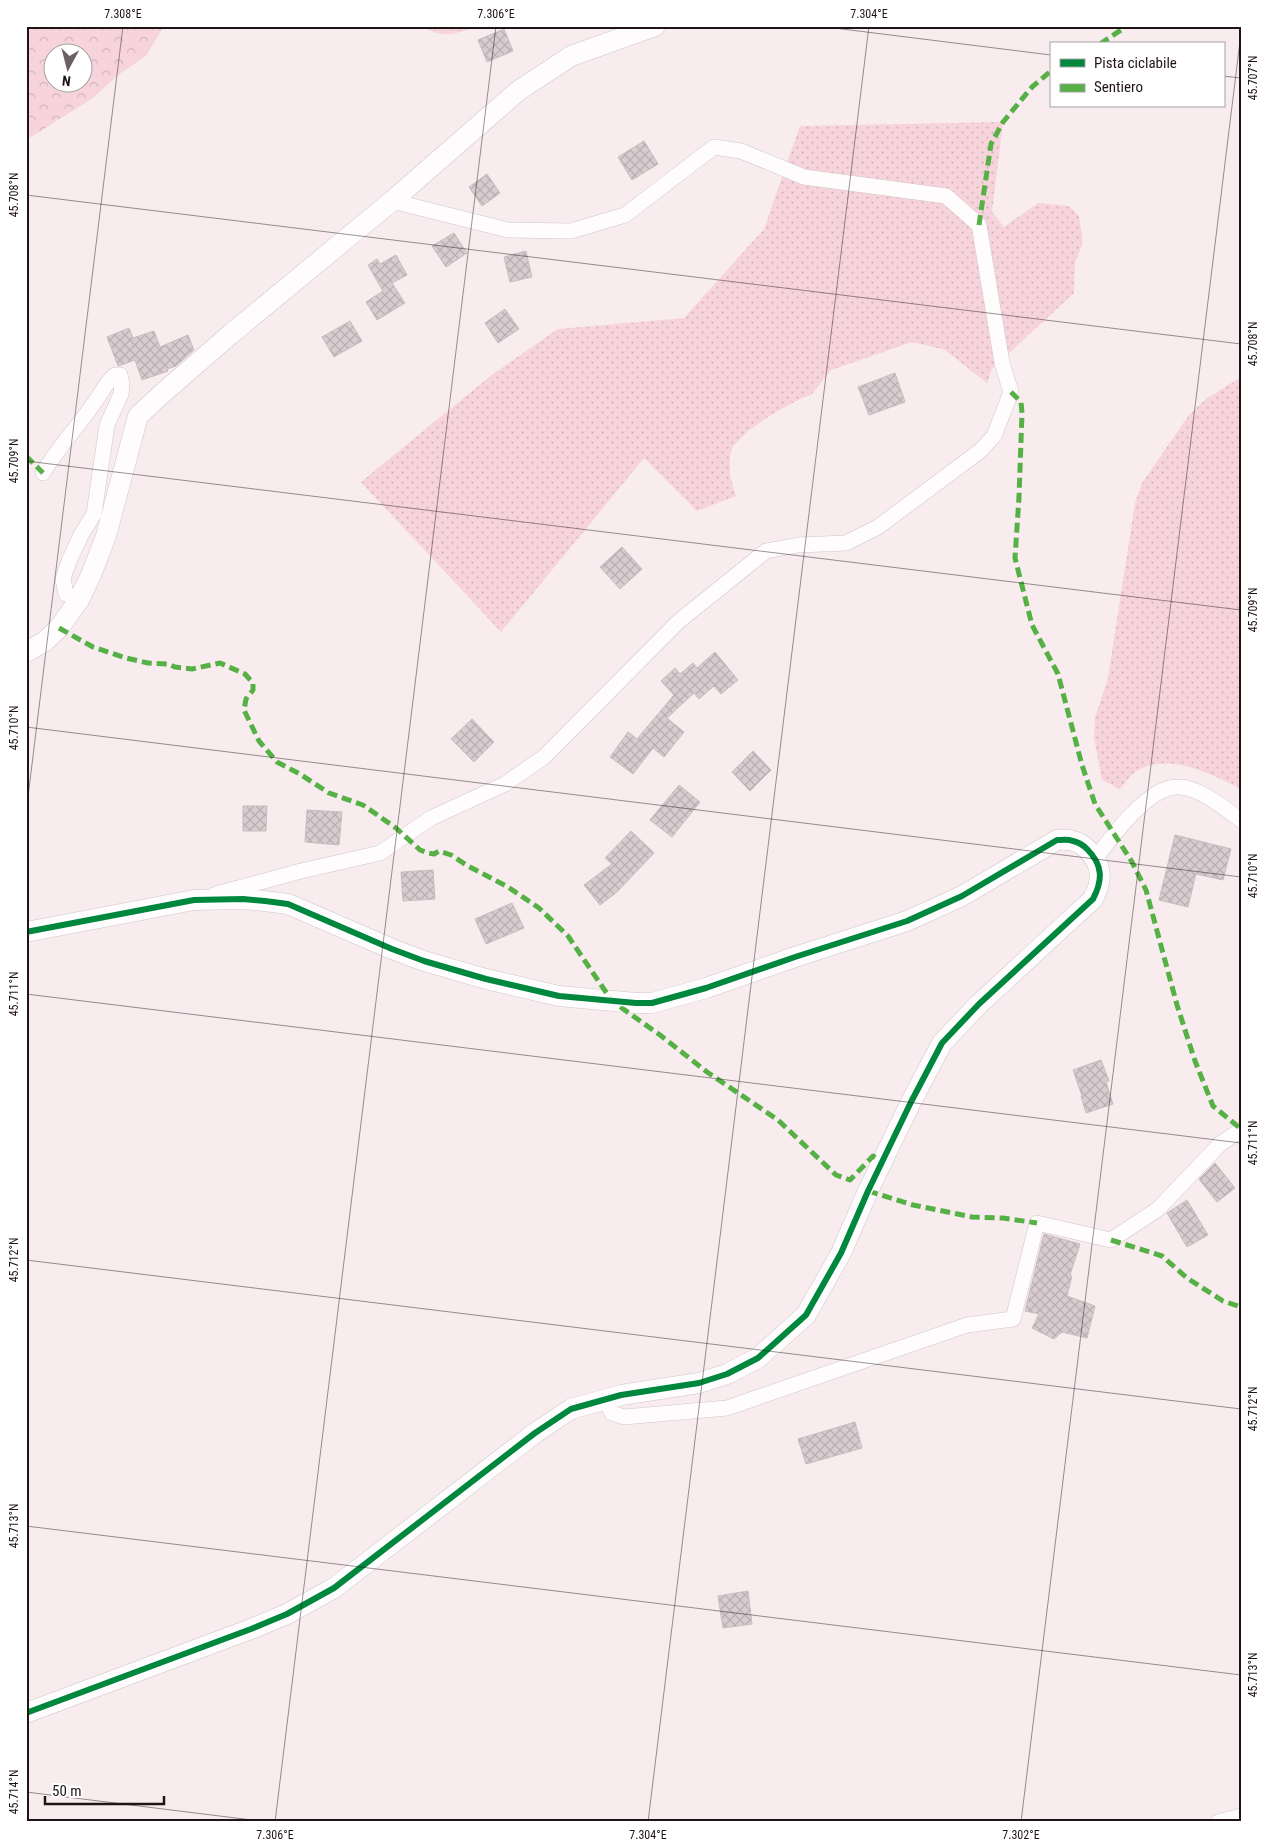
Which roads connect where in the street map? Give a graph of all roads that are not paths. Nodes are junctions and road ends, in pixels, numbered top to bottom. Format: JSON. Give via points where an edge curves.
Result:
{"nodes":[{"id":1,"x":655,"y":26,"type":"edge"},
{"id":2,"x":392,"y":201,"type":"junction"},
{"id":3,"x":44,"y":473,"type":"dead end"},
{"id":4,"x":79,"y":600,"type":"junction"},
{"id":5,"x":26,"y":652,"type":"edge"},
{"id":6,"x":1241,"y":820,"type":"edge"},
{"id":7,"x":1096,"y":858,"type":"junction"},
{"id":8,"x":194,"y":900,"type":"junction"},
{"id":9,"x":26,"y":932,"type":"edge"},
{"id":10,"x":1241,"y":1130,"type":"edge"},
{"id":11,"x":606,"y":1400,"type":"junction"},
{"id":12,"x":26,"y":1713,"type":"edge"},
{"id":13,"x":1241,"y":1816,"type":"edge"},
{"id":14,"x":1218,"y":1822,"type":"edge"}],
"edges":[{"from":1,"to":2,"type":"street","via":[[571,56],[518,90]]},
{"from":2,"to":4,"type":"street","via":[[232,333],[138,416],[106,536]]},
{"from":2,"to":8,"type":"street","via":[[508,230],[570,231],[625,215],[714,147],[741,151],[804,177],[946,196],[979,225],[1002,363],[1011,392],[994,436],[980,451],[878,527],[846,543],[798,545],[766,551],[679,621],[544,757],[505,784],[431,818],[380,853]]},
{"from":3,"to":4,"type":"street","via":[[109,380],[120,375],[121,394],[106,425],[94,514],[81,535],[63,580],[66,594]]},
{"from":4,"to":5,"type":"street","via":[[59,628]]},
{"from":6,"to":7,"type":"street","via":[[1192,790],[1178,786],[1163,789],[1153,794],[1114,833]]},
{"from":7,"to":8,"type":"street","via":[[1082,845],[1057,840],[962,896],[907,921],[706,988],[652,1003],[636,1004],[560,996],[486,979],[408,955],[288,904],[243,899]]},
{"from":7,"to":11,"type":"street","via":[[1100,874],[1093,899],[979,1004],[942,1043],[868,1191],[841,1253],[806,1315],[758,1358],[727,1374],[699,1383]]},
{"from":8,"to":9,"type":"street"},
{"from":10,"to":11,"type":"street","via":[[1220,1144],[1158,1210],[1111,1240],[1036,1223],[1013,1319],[967,1325],[727,1408],[624,1417],[612,1413]]},
{"from":11,"to":12,"type":"street","via":[[571,1410],[535,1433],[334,1588],[287,1614]]},
{"from":13,"to":14,"type":"street"}]}
